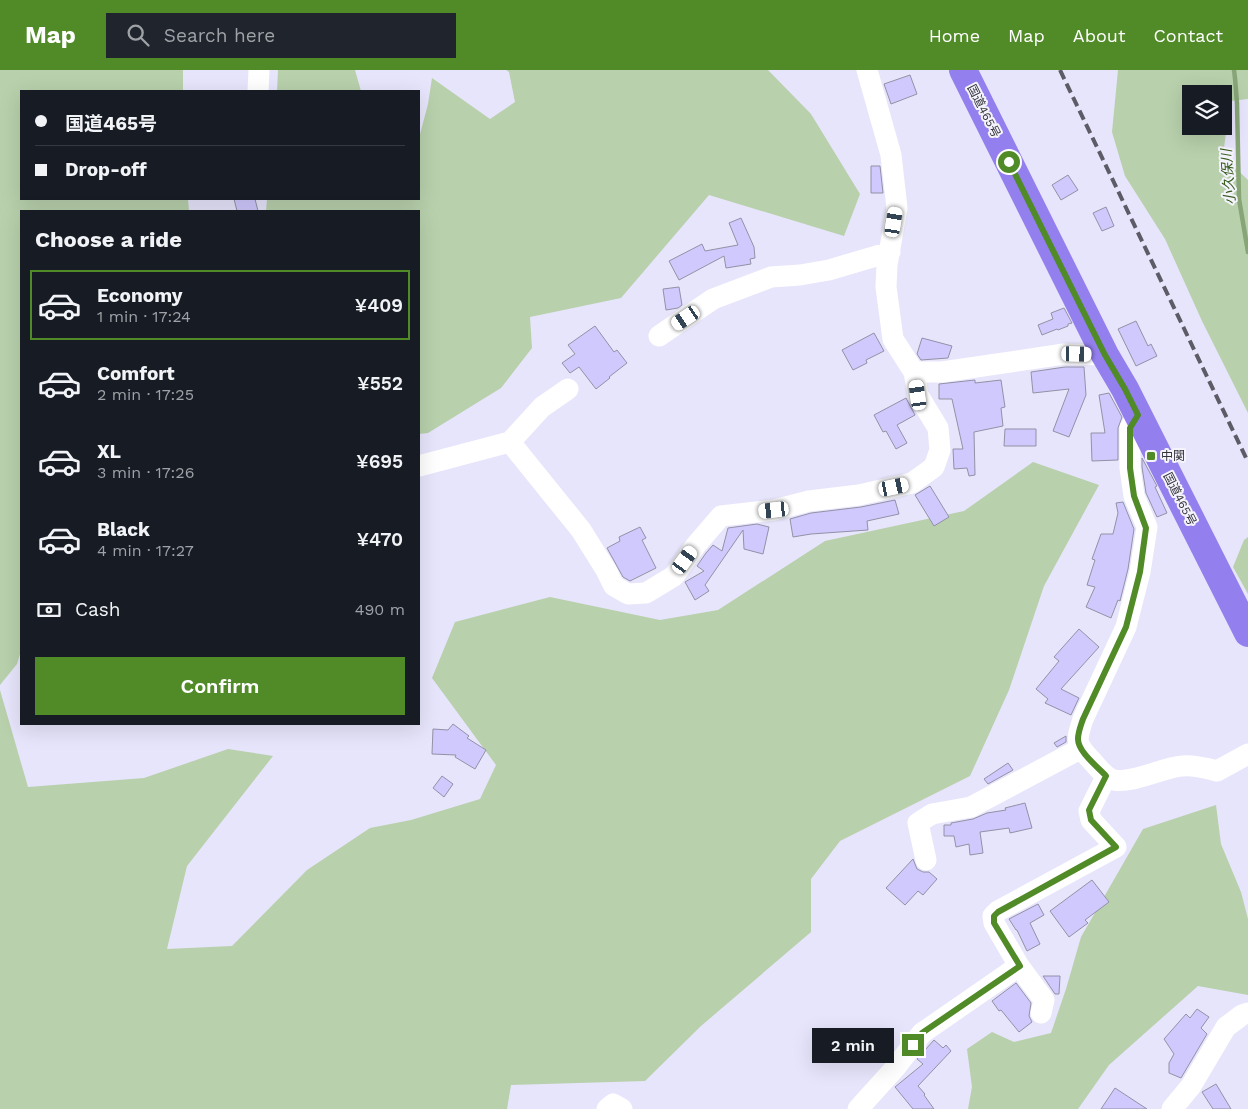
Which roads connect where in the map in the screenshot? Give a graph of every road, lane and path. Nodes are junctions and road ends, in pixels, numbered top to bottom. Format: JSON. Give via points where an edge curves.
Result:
{"nodes":[{"id":1,"x":259,"y":70,"type":"edge"},
{"id":2,"x":867,"y":70,"type":"edge"},
{"id":3,"x":964,"y":70,"type":"edge"},
{"id":4,"x":258,"y":90,"type":"edge"},
{"id":5,"x":890,"y":252,"type":"junction"},
{"id":6,"x":659,"y":336,"type":"dead end"},
{"id":7,"x":1105,"y":355,"type":"junction"},
{"id":8,"x":914,"y":372,"type":"junction"},
{"id":9,"x":568,"y":389,"type":"dead end"},
{"id":10,"x":1138,"y":415,"type":"junction"},
{"id":11,"x":510,"y":442,"type":"junction"},
{"id":12,"x":420,"y":466,"type":"edge"},
{"id":13,"x":1248,"y":633,"type":"edge"},
{"id":14,"x":1080,"y":749,"type":"junction"},
{"id":15,"x":1248,"y":754,"type":"edge"},
{"id":16,"x":1106,"y":776,"type":"junction"},
{"id":17,"x":926,"y":860,"type":"dead end"},
{"id":18,"x":1020,"y":966,"type":"junction"},
{"id":19,"x":1041,"y":1013,"type":"dead end"},
{"id":20,"x":1248,"y":1013,"type":"edge"},
{"id":21,"x":607,"y":1109,"type":"edge"},
{"id":22,"x":622,"y":1109,"type":"edge"},
{"id":23,"x":858,"y":1109,"type":"edge"},
{"id":24,"x":1172,"y":1109,"type":"edge"}],
"edges":[{"from":1,"to":4,"type":"street"},
{"from":2,"to":5,"type":"street","via":[[891,155],[897,208]]},
{"from":3,"to":7,"type":"highway","name":"国道465号"},
{"from":5,"to":6,"type":"street","via":[[829,270],[771,277],[713,299]]},
{"from":5,"to":8,"type":"street","via":[[886,287],[893,339]]},
{"from":7,"to":8,"type":"street","via":[[1064,354],[942,372]]},
{"from":7,"to":10,"type":"highway","name":"国道465号"},
{"from":8,"to":11,"type":"street","via":[[918,395],[938,428],[940,450],[934,467],[912,483],[859,495],[809,500],[774,510],[721,516],[674,576],[646,593],[628,594],[614,586],[581,530]]},
{"from":9,"to":11,"type":"street","via":[[542,407]]},
{"from":10,"to":13,"type":"highway","name":"国道465号"},
{"from":10,"to":14,"type":"street","via":[[1130,428],[1130,468],[1134,496],[1146,528],[1140,572],[1126,627],[1083,719],[1078,740]]},
{"from":11,"to":12,"type":"street"},
{"from":14,"to":16,"type":"street"},
{"from":14,"to":17,"type":"street","via":[[971,806],[932,814],[918,823]]},
{"from":15,"to":16,"type":"street","via":[[1217,771],[1182,766],[1124,780]]},
{"from":16,"to":18,"type":"street","via":[[1089,810],[1091,820],[1116,847],[994,916],[994,923]]},
{"from":18,"to":19,"type":"street","via":[[1044,1000]]},
{"from":18,"to":23,"type":"street","via":[[922,1033]]},
{"from":20,"to":24,"type":"street","via":[[1226,1027],[1191,1086]]},
{"from":21,"to":22,"type":"street","via":[[613,1104]]}]}
